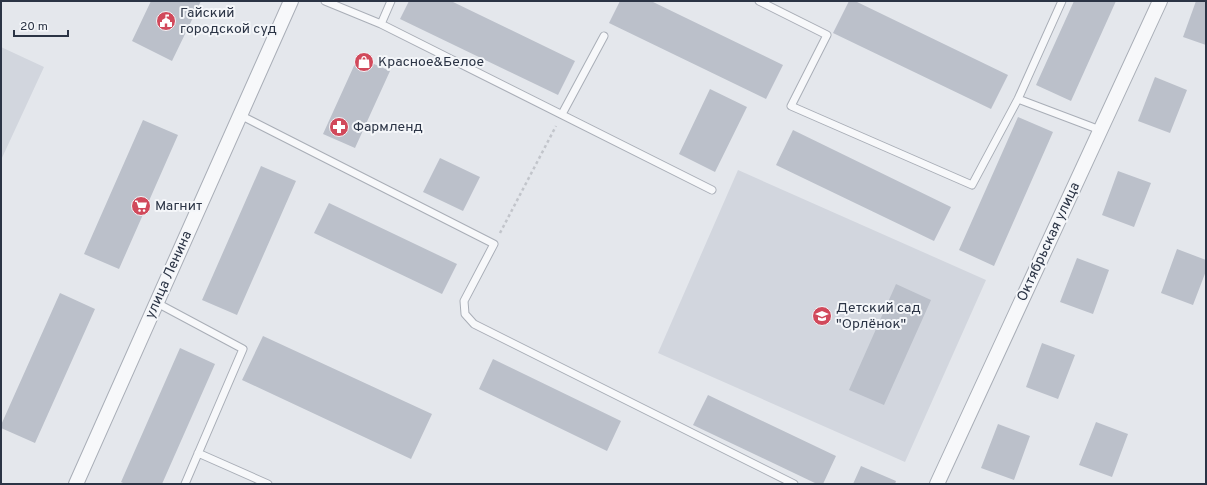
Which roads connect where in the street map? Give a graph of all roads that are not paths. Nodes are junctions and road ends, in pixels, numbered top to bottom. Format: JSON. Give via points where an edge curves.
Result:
{"nodes":[{"id":1,"x":290,"y":1,"type":"edge"},
{"id":2,"x":325,"y":1,"type":"edge"},
{"id":3,"x":392,"y":1,"type":"edge"},
{"id":4,"x":759,"y":1,"type":"edge"},
{"id":5,"x":1062,"y":1,"type":"edge"},
{"id":6,"x":1160,"y":1,"type":"edge"},
{"id":7,"x":381,"y":24,"type":"junction"},
{"id":8,"x":604,"y":36,"type":"dead end"},
{"id":9,"x":1018,"y":99,"type":"junction"},
{"id":10,"x":562,"y":114,"type":"junction"},
{"id":11,"x":240,"y":115,"type":"junction"},
{"id":12,"x":1100,"y":130,"type":"junction"},
{"id":13,"x":712,"y":190,"type":"dead end"},
{"id":14,"x":157,"y":302,"type":"junction"},
{"id":15,"x":198,"y":453,"type":"junction"},
{"id":16,"x":76,"y":484,"type":"edge"},
{"id":17,"x":185,"y":484,"type":"edge"},
{"id":18,"x":268,"y":484,"type":"edge"},
{"id":19,"x":794,"y":484,"type":"edge"},
{"id":20,"x":937,"y":484,"type":"edge"}],
"edges":[{"from":1,"to":11,"type":"street","name":"улица Ленина"},
{"from":2,"to":7,"type":"lane"},
{"from":3,"to":7,"type":"lane"},
{"from":4,"to":9,"type":"lane","via":[[827,35],[791,106],[972,185]]},
{"from":5,"to":9,"type":"lane"},
{"from":6,"to":12,"type":"street","name":"Октябрьская улица"},
{"from":7,"to":10,"type":"lane"},
{"from":8,"to":10,"type":"lane"},
{"from":9,"to":12,"type":"lane"},
{"from":10,"to":13,"type":"lane"},
{"from":11,"to":14,"type":"street","name":"улица Ленина"},
{"from":11,"to":19,"type":"lane","via":[[494,244],[464,301],[465,314],[474,324]]},
{"from":12,"to":20,"type":"street","name":"Октябрьская улица"},
{"from":14,"to":15,"type":"lane","via":[[243,349]]},
{"from":14,"to":16,"type":"street","name":"улица Ленина"},
{"from":15,"to":17,"type":"lane"},
{"from":15,"to":18,"type":"lane"}]}
